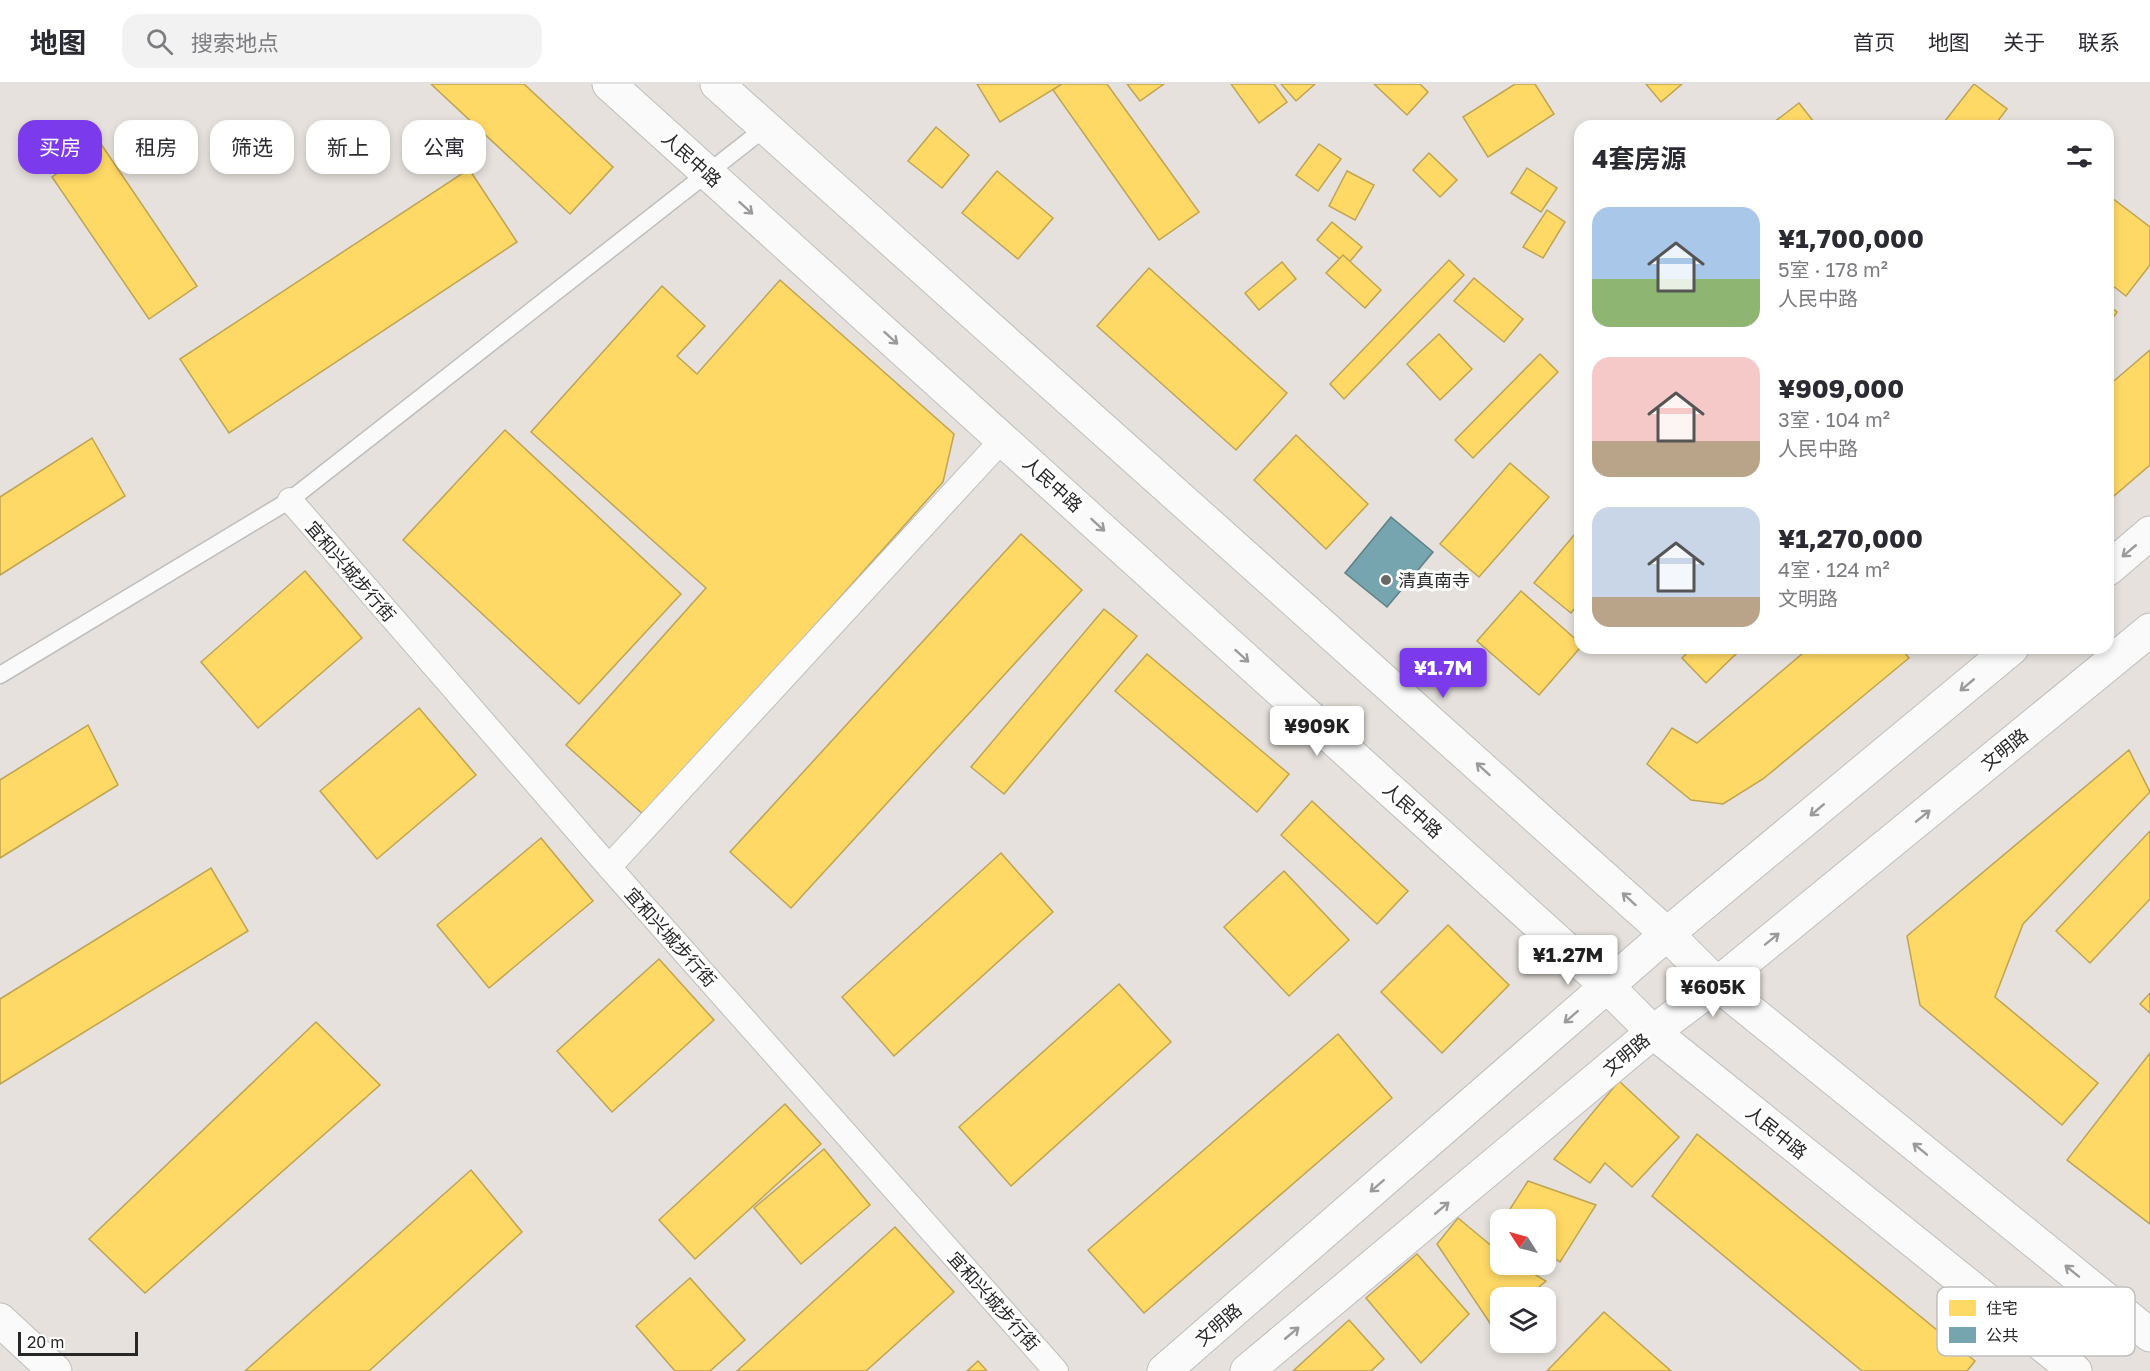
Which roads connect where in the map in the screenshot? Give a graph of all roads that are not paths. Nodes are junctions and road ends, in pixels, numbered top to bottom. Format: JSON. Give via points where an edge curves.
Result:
{"nodes":[{"id":1,"x":609,"y":84,"type":"edge"},
{"id":2,"x":717,"y":84,"type":"edge"},
{"id":3,"x":765,"y":128,"type":"junction"},
{"id":4,"x":707,"y":173,"type":"junction"},
{"id":5,"x":1003,"y":440,"type":"junction"},
{"id":6,"x":290,"y":500,"type":"junction"},
{"id":7,"x":2150,"y":533,"type":"edge"},
{"id":8,"x":2114,"y":564,"type":"edge"},
{"id":9,"x":2150,"y":630,"type":"edge"},
{"id":10,"x":2005,"y":654,"type":"edge"},
{"id":11,"x":0,"y":675,"type":"edge"},
{"id":12,"x":609,"y":867,"type":"junction"},
{"id":13,"x":1667,"y":934,"type":"junction"},
{"id":14,"x":1717,"y":984,"type":"junction"},
{"id":15,"x":1607,"y":986,"type":"junction"},
{"id":16,"x":1653,"y":1032,"type":"junction"},
{"id":17,"x":1970,"y":1287,"type":"edge"},
{"id":18,"x":2091,"y":1287,"type":"edge"},
{"id":19,"x":0,"y":1320,"type":"edge"},
{"id":20,"x":2135,"y":1323,"type":"edge"},
{"id":21,"x":2150,"y":1335,"type":"edge"},
{"id":22,"x":2056,"y":1356,"type":"edge"},
{"id":23,"x":55,"y":1371,"type":"edge"},
{"id":24,"x":1056,"y":1371,"type":"edge"},
{"id":25,"x":1164,"y":1371,"type":"edge"},
{"id":26,"x":1247,"y":1371,"type":"edge"},
{"id":27,"x":2075,"y":1371,"type":"edge"}],
"edges":[{"from":1,"to":4,"type":"main road","name":"人民中路"},
{"from":2,"to":3,"type":"main road"},
{"from":3,"to":4,"type":"lane"},
{"from":13,"to":3,"type":"main road","one_way":true},
{"from":4,"to":5,"type":"main road","name":"人民中路","one_way":true},
{"from":4,"to":6,"type":"lane"},
{"from":5,"to":12,"type":"street"},
{"from":5,"to":15,"type":"main road","name":"人民中路","one_way":true},
{"from":6,"to":11,"type":"lane"},
{"from":6,"to":12,"type":"street","name":"宜和兴城步行街"},
{"from":7,"to":8,"type":"main road","one_way":true},
{"from":14,"to":9,"type":"main road","name":"文明路","one_way":true},
{"from":10,"to":13,"type":"main road","name":"文明路","one_way":true},
{"from":12,"to":24,"type":"street","name":"宜和兴城步行街"},
{"from":13,"to":14,"type":"main road"},
{"from":13,"to":15,"type":"main road","name":"文明路"},
{"from":14,"to":16,"type":"main road","name":"文明路"},
{"from":18,"to":14,"type":"main road","one_way":true},
{"from":15,"to":16,"type":"main road","name":"人民中路"},
{"from":15,"to":25,"type":"main road","name":"文明路","one_way":true},
{"from":16,"to":17,"type":"main road","name":"人民中路"},
{"from":26,"to":16,"type":"main road","name":"文明路","one_way":true},
{"from":19,"to":23,"type":"main road"},
{"from":21,"to":20,"type":"main road","one_way":true},
{"from":22,"to":27,"type":"main road","name":"人民中路"}]}
